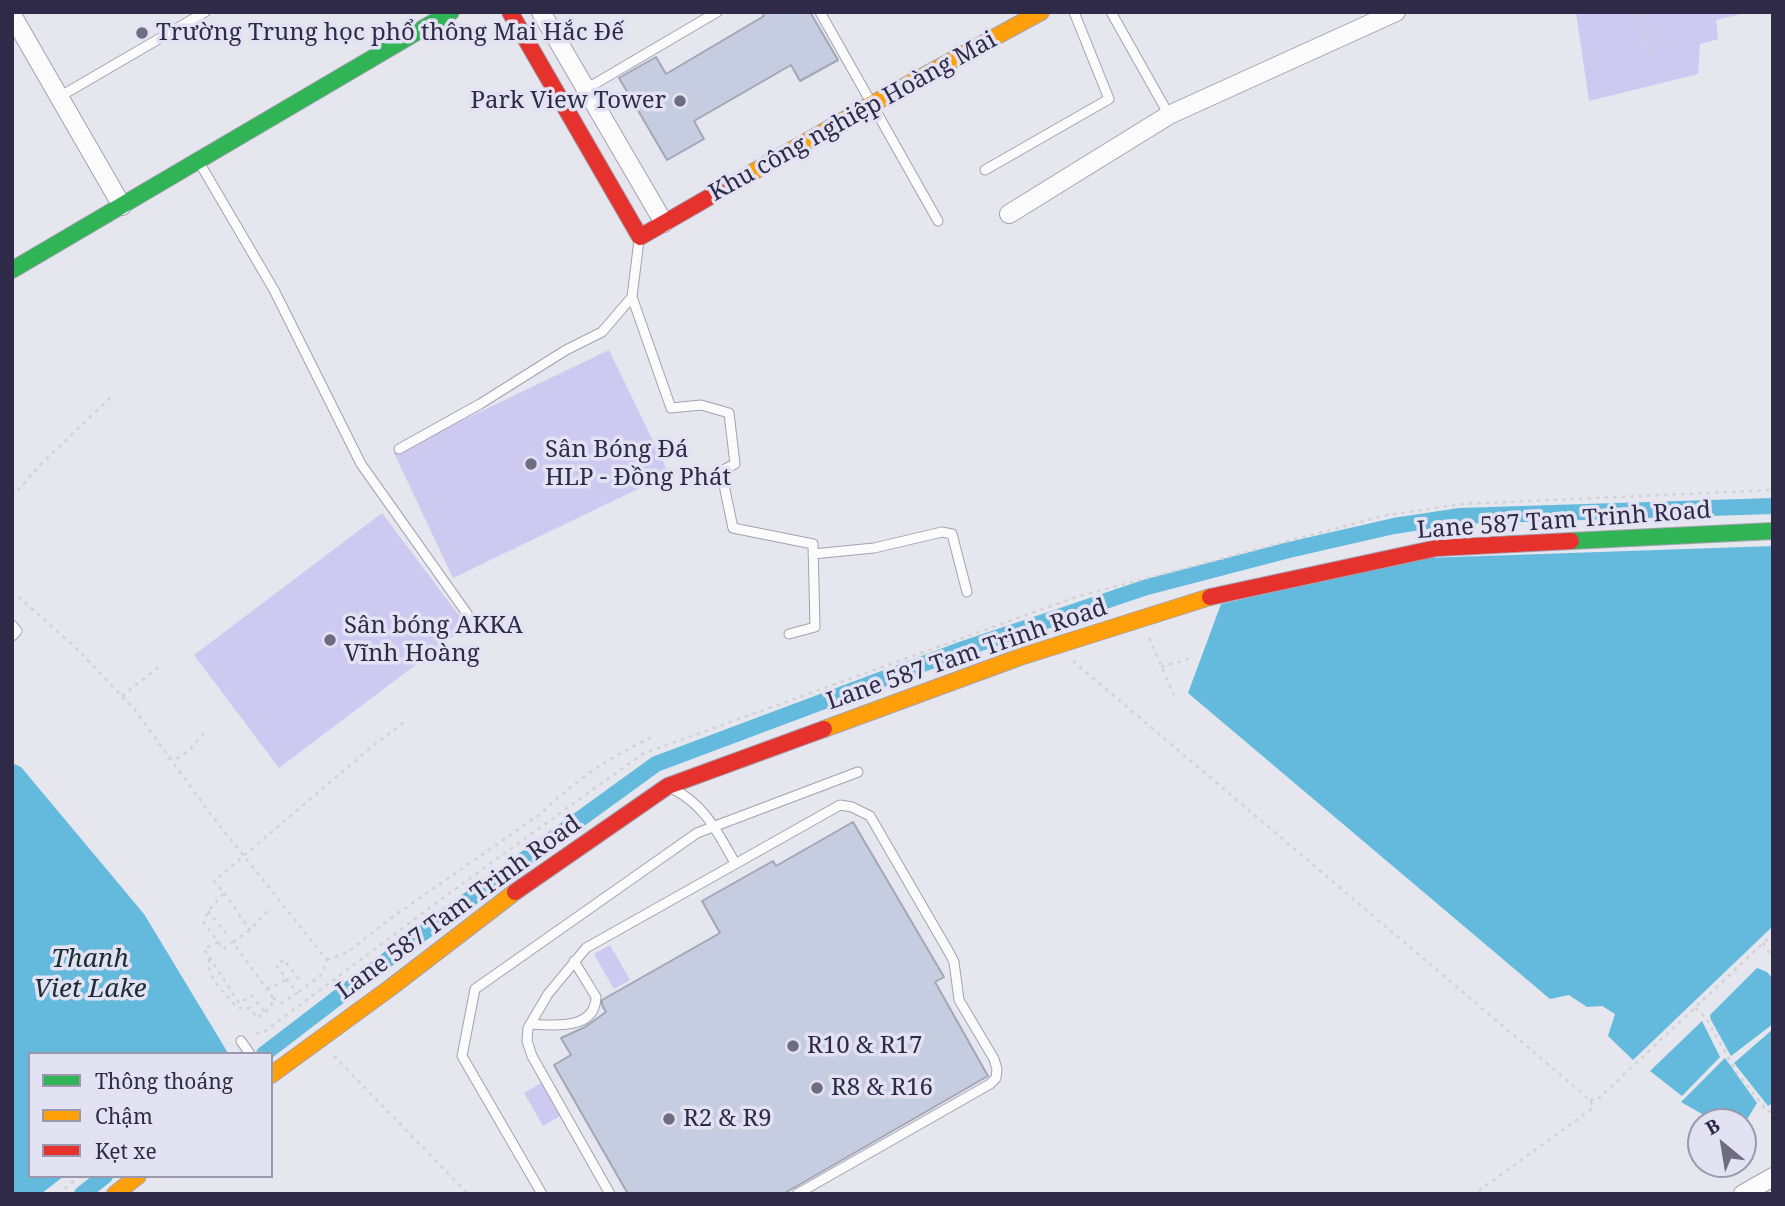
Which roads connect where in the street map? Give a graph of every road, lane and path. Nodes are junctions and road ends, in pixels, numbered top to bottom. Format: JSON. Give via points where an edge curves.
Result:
{"nodes":[{"id":1,"x":205,"y":12,"type":"edge"},
{"id":2,"x":451,"y":12,"type":"edge"},
{"id":3,"x":510,"y":12,"type":"edge"},
{"id":4,"x":541,"y":12,"type":"edge"},
{"id":5,"x":718,"y":12,"type":"edge"},
{"id":6,"x":820,"y":12,"type":"edge"},
{"id":7,"x":1041,"y":12,"type":"edge"},
{"id":8,"x":1074,"y":12,"type":"edge"},
{"id":9,"x":1111,"y":12,"type":"edge"},
{"id":10,"x":1396,"y":12,"type":"edge"},
{"id":11,"x":1639,"y":12,"type":"edge"},
{"id":12,"x":12,"y":16,"type":"edge"},
{"id":13,"x":1652,"y":60,"type":"dead end"},
{"id":14,"x":586,"y":89,"type":"junction"},
{"id":15,"x":59,"y":97,"type":"junction"},
{"id":16,"x":562,"y":103,"type":"junction"},
{"id":17,"x":872,"y":104,"type":"junction"},
{"id":18,"x":1169,"y":115,"type":"junction"},
{"id":19,"x":198,"y":161,"type":"junction"},
{"id":20,"x":985,"y":170,"type":"dead end"},
{"id":21,"x":122,"y":206,"type":"junction"},
{"id":22,"x":1009,"y":214,"type":"dead end"},
{"id":23,"x":938,"y":222,"type":"dead end"},
{"id":24,"x":664,"y":223,"type":"junction"},
{"id":25,"x":640,"y":237,"type":"junction"},
{"id":26,"x":12,"y":270,"type":"edge"},
{"id":27,"x":632,"y":297,"type":"junction"},
{"id":28,"x":114,"y":394,"type":"dead end"},
{"id":29,"x":399,"y":449,"type":"dead end"},
{"id":30,"x":12,"y":498,"type":"edge"},
{"id":31,"x":1773,"y":531,"type":"edge"},
{"id":32,"x":813,"y":554,"type":"junction"},
{"id":33,"x":12,"y":591,"type":"edge"},
{"id":34,"x":967,"y":592,"type":"dead end"},
{"id":35,"x":468,"y":615,"type":"dead end"},
{"id":36,"x":1140,"y":619,"type":"junction"},
{"id":37,"x":12,"y":625,"type":"edge"},
{"id":38,"x":789,"y":634,"type":"dead end"},
{"id":39,"x":12,"y":636,"type":"edge"},
{"id":40,"x":1054,"y":645,"type":"junction"},
{"id":41,"x":1191,"y":658,"type":"dead end"},
{"id":42,"x":160,"y":666,"type":"dead end"},
{"id":43,"x":1161,"y":667,"type":"junction"},
{"id":44,"x":1174,"y":695,"type":"dead end"},
{"id":45,"x":122,"y":696,"type":"junction"},
{"id":46,"x":408,"y":719,"type":"dead end"},
{"id":47,"x":206,"y":731,"type":"dead end"},
{"id":48,"x":655,"y":736,"type":"dead end"},
{"id":49,"x":168,"y":758,"type":"junction"},
{"id":50,"x":858,"y":772,"type":"dead end"},
{"id":51,"x":668,"y":786,"type":"junction"},
{"id":52,"x":713,"y":825,"type":"junction"},
{"id":53,"x":243,"y":856,"type":"junction"},
{"id":54,"x":735,"y":863,"type":"junction"},
{"id":55,"x":224,"y":892,"type":"junction"},
{"id":56,"x":270,"y":908,"type":"dead end"},
{"id":57,"x":208,"y":911,"type":"junction"},
{"id":58,"x":250,"y":930,"type":"junction"},
{"id":59,"x":1773,"y":934,"type":"edge"},
{"id":60,"x":218,"y":940,"type":"junction"},
{"id":61,"x":233,"y":942,"type":"junction"},
{"id":62,"x":1763,"y":943,"type":"junction"},
{"id":63,"x":1773,"y":958,"type":"edge"},
{"id":64,"x":209,"y":959,"type":"junction"},
{"id":65,"x":327,"y":960,"type":"junction"},
{"id":66,"x":574,"y":961,"type":"junction"},
{"id":67,"x":287,"y":980,"type":"junction"},
{"id":68,"x":301,"y":982,"type":"dead end"},
{"id":69,"x":267,"y":989,"type":"junction"},
{"id":70,"x":297,"y":993,"type":"junction"},
{"id":71,"x":273,"y":998,"type":"junction"},
{"id":72,"x":1695,"y":1007,"type":"junction"},
{"id":73,"x":264,"y":1012,"type":"junction"},
{"id":74,"x":530,"y":1024,"type":"junction"},
{"id":75,"x":318,"y":1040,"type":"junction"},
{"id":76,"x":241,"y":1041,"type":"dead end"},
{"id":77,"x":249,"y":1052,"type":"edge"},
{"id":78,"x":273,"y":1074,"type":"edge"},
{"id":79,"x":1590,"y":1100,"type":"junction"},
{"id":80,"x":1773,"y":1108,"type":"edge"},
{"id":81,"x":1773,"y":1177,"type":"edge"},
{"id":82,"x":78,"y":1178,"type":"edge"},
{"id":83,"x":135,"y":1178,"type":"edge"},
{"id":84,"x":58,"y":1194,"type":"edge"},
{"id":85,"x":115,"y":1194,"type":"edge"},
{"id":86,"x":468,"y":1194,"type":"edge"},
{"id":87,"x":542,"y":1194,"type":"edge"},
{"id":88,"x":610,"y":1194,"type":"edge"},
{"id":89,"x":797,"y":1194,"type":"edge"},
{"id":90,"x":1474,"y":1194,"type":"edge"},
{"id":91,"x":1743,"y":1194,"type":"edge"}],
"edges":[{"from":1,"to":15,"type":"lane"},
{"from":2,"to":19,"type":"street"},
{"from":3,"to":16,"type":"street"},
{"from":4,"to":14,"type":"street"},
{"from":5,"to":14,"type":"lane"},
{"from":6,"to":17,"type":"lane"},
{"from":7,"to":17,"type":"street","name":"Khu công nghiệp Hoàng Mai"},
{"from":8,"to":20,"type":"lane","via":[[1109,99]]},
{"from":9,"to":18,"type":"lane"},
{"from":10,"to":18,"type":"street"},
{"from":11,"to":13,"type":"path"},
{"from":12,"to":15,"type":"street"},
{"from":14,"to":16,"type":"street"},
{"from":14,"to":24,"type":"street"},
{"from":15,"to":21,"type":"street"},
{"from":16,"to":25,"type":"street"},
{"from":17,"to":23,"type":"lane"},
{"from":17,"to":24,"type":"street","name":"Khu công nghiệp Hoàng Mai"},
{"from":18,"to":22,"type":"street"},
{"from":19,"to":21,"type":"street"},
{"from":19,"to":35,"type":"lane","via":[[274,290],[361,464]]},
{"from":21,"to":26,"type":"street"},
{"from":24,"to":25,"type":"street","name":"Khu công nghiệp Hoàng Mai"},
{"from":25,"to":27,"type":"lane"},
{"from":27,"to":29,"type":"lane","via":[[602,332]]},
{"from":27,"to":32,"type":"lane","via":[[671,408],[701,405],[729,413],[735,464],[720,471],[733,528],[813,544]]},
{"from":28,"to":30,"type":"path"},
{"from":31,"to":36,"type":"street","name":"Lane 587 Tam Trinh Road","via":[[1437,548],[1216,595]]},
{"from":32,"to":34,"type":"lane","via":[[874,548],[942,531],[952,534],[957,546]]},
{"from":32,"to":38,"type":"lane","via":[[815,627]]},
{"from":33,"to":45,"type":"path"},
{"from":36,"to":40,"type":"street","name":"Lane 587 Tam Trinh Road"},
{"from":36,"to":43,"type":"path"},
{"from":37,"to":39,"type":"lane","via":[[17,631]]},
{"from":40,"to":51,"type":"street","name":"Lane 587 Tam Trinh Road"},
{"from":40,"to":79,"type":"path"},
{"from":41,"to":43,"type":"path"},
{"from":42,"to":45,"type":"path"},
{"from":43,"to":44,"type":"path"},
{"from":45,"to":49,"type":"path"},
{"from":46,"to":53,"type":"path"},
{"from":47,"to":49,"type":"path","via":[[180,758]]},
{"from":48,"to":65,"type":"path","via":[[604,764],[348,952]]},
{"from":49,"to":53,"type":"path"},
{"from":50,"to":52,"type":"lane"},
{"from":51,"to":52,"type":"lane","via":[[689,797]]},
{"from":51,"to":75,"type":"street","name":"Lane 587 Tam Trinh Road","via":[[536,876]]},
{"from":52,"to":54,"type":"lane"},
{"from":52,"to":87,"type":"lane","via":[[475,989],[462,1056]]},
{"from":53,"to":55,"type":"path","via":[[214,881]]},
{"from":53,"to":65,"type":"path"},
{"from":54,"to":66,"type":"lane","via":[[594,943]]},
{"from":54,"to":89,"type":"lane","via":[[831,808],[852,807],[870,816],[954,961],[959,1000],[997,1069],[990,1084]]},
{"from":55,"to":57,"type":"path"},
{"from":55,"to":58,"type":"path"},
{"from":56,"to":58,"type":"path"},
{"from":57,"to":60,"type":"path","via":[[204,923]]},
{"from":57,"to":60,"type":"path","via":[[227,935]]},
{"from":58,"to":61,"type":"path"},
{"from":59,"to":62,"type":"path"},
{"from":60,"to":61,"type":"path","via":[[223,949]]},
{"from":60,"to":64,"type":"path","via":[[204,949]]},
{"from":61,"to":69,"type":"path"},
{"from":62,"to":63,"type":"path"},
{"from":62,"to":72,"type":"path"},
{"from":64,"to":73,"type":"path","via":[[239,1003],[252,996]]},
{"from":64,"to":73,"type":"path","via":[[208,968],[221,990],[238,1007],[250,1008],[257,1017]]},
{"from":65,"to":70,"type":"path","via":[[321,975]]},
{"from":66,"to":74,"type":"lane"},
{"from":66,"to":74,"type":"lane","via":[[596,997],[592,1010],[577,1023]]},
{"from":67,"to":68,"type":"path","via":[[276,965],[284,960]]},
{"from":67,"to":69,"type":"path"},
{"from":67,"to":70,"type":"path"},
{"from":69,"to":71,"type":"path"},
{"from":70,"to":71,"type":"path","via":[[282,1003]]},
{"from":71,"to":73,"type":"path"},
{"from":72,"to":79,"type":"path","via":[[1597,1100]]},
{"from":72,"to":80,"type":"path","via":[[1735,1070],[1768,1112]]},
{"from":74,"to":88,"type":"lane","via":[[526,1035],[532,1056]]},
{"from":75,"to":78,"type":"street","name":"Lane 587 Tam Trinh Road"},
{"from":75,"to":86,"type":"path"},
{"from":76,"to":77,"type":"lane"},
{"from":79,"to":90,"type":"path","via":[[1593,1108]]},
{"from":81,"to":91,"type":"street"},
{"from":82,"to":84,"type":"path"},
{"from":83,"to":85,"type":"street"}]}
